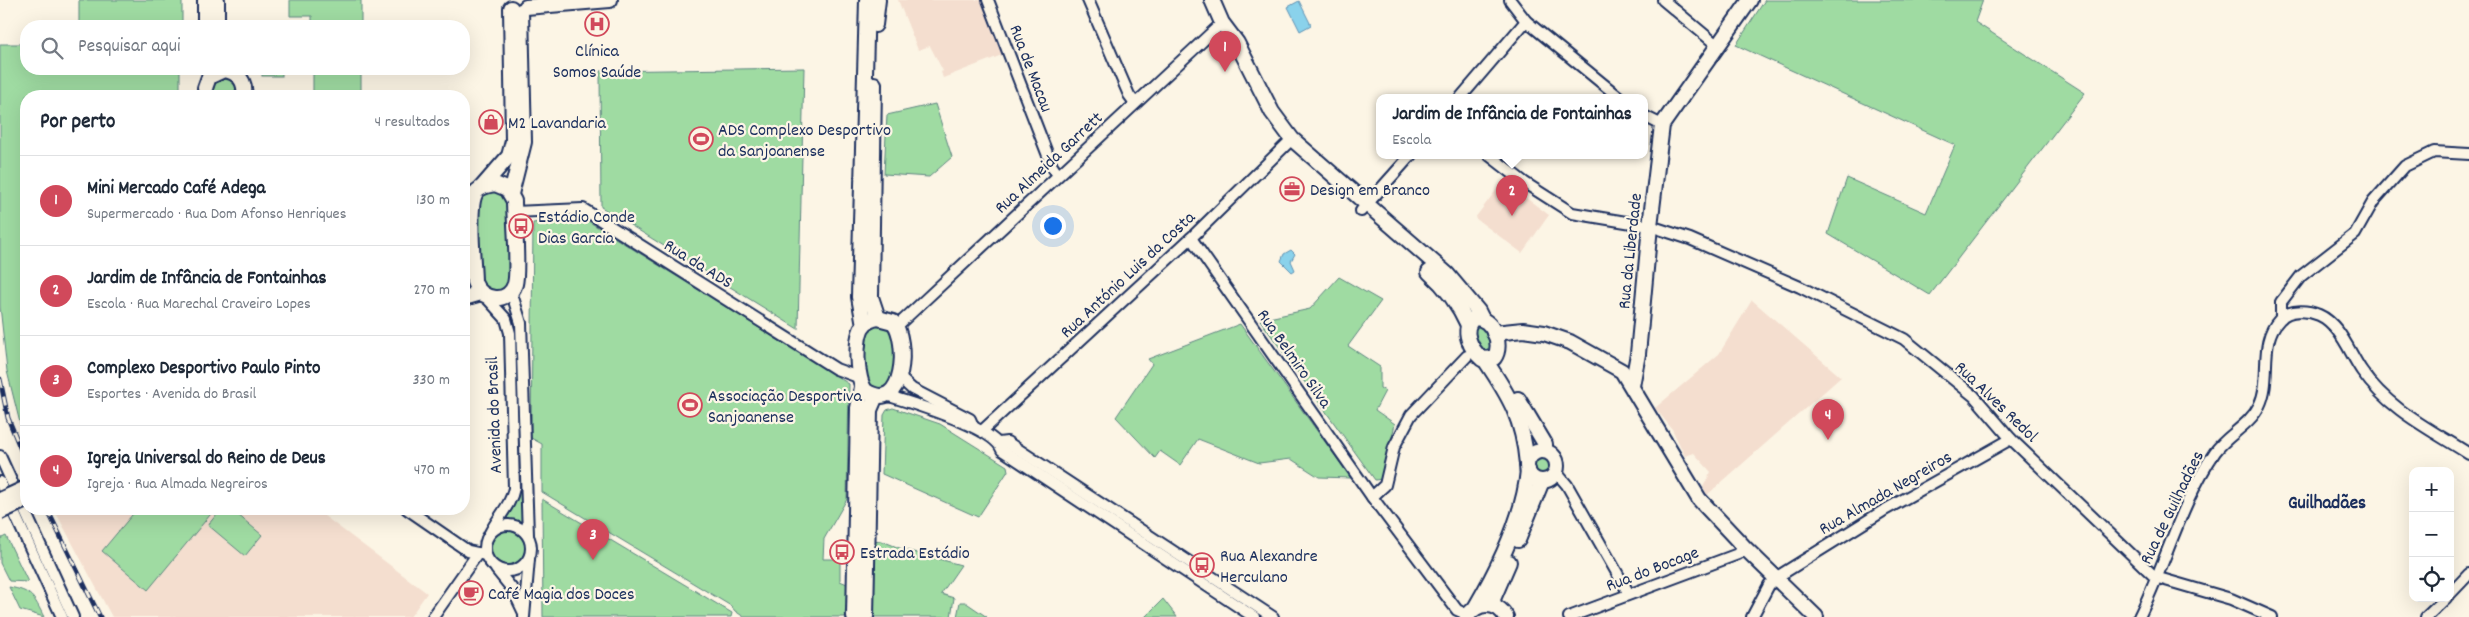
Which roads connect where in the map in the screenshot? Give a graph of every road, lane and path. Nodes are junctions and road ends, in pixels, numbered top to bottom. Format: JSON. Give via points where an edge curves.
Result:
{"nodes":[{"id":1,"x":205,"y":0,"type":"edge"},
{"id":2,"x":217,"y":0,"type":"edge"},
{"id":3,"x":610,"y":0,"type":"edge"},
{"id":4,"x":867,"y":0,"type":"edge"},
{"id":5,"x":878,"y":0,"type":"edge"},
{"id":6,"x":988,"y":0,"type":"edge"},
{"id":7,"x":1088,"y":0,"type":"edge"},
{"id":8,"x":1510,"y":0,"type":"edge"},
{"id":9,"x":1663,"y":0,"type":"edge"},
{"id":10,"x":1750,"y":0,"type":"edge"},
{"id":11,"x":1211,"y":1,"type":"edge"},
{"id":12,"x":519,"y":5,"type":"edge"},
{"id":13,"x":204,"y":20,"type":"edge"},
{"id":14,"x":217,"y":20,"type":"edge"},
{"id":15,"x":1526,"y":21,"type":"junction"},
{"id":16,"x":1224,"y":27,"type":"junction"},
{"id":17,"x":1718,"y":46,"type":"junction"},
{"id":18,"x":238,"y":75,"type":"edge"},
{"id":19,"x":245,"y":90,"type":"edge"},
{"id":20,"x":1464,"y":94,"type":"edge"},
{"id":21,"x":1615,"y":94,"type":"edge"},
{"id":22,"x":1135,"y":103,"type":"junction"},
{"id":23,"x":1648,"y":118,"type":"edge"},
{"id":24,"x":1662,"y":125,"type":"junction"},
{"id":25,"x":1289,"y":142,"type":"junction"},
{"id":26,"x":2469,"y":154,"type":"edge"},
{"id":27,"x":1407,"y":159,"type":"edge"},
{"id":28,"x":1494,"y":159,"type":"edge"},
{"id":29,"x":1058,"y":175,"type":"junction"},
{"id":30,"x":473,"y":192,"type":"edge"},
{"id":31,"x":511,"y":194,"type":"junction"},
{"id":32,"x":1363,"y":208,"type":"junction"},
{"id":33,"x":514,"y":212,"type":"junction"},
{"id":34,"x":1650,"y":226,"type":"junction"},
{"id":35,"x":1191,"y":238,"type":"junction"},
{"id":36,"x":470,"y":250,"type":"edge"},
{"id":37,"x":470,"y":272,"type":"edge"},
{"id":38,"x":511,"y":291,"type":"junction"},
{"id":39,"x":484,"y":295,"type":"junction"},
{"id":40,"x":470,"y":297,"type":"edge"},
{"id":41,"x":878,"y":318,"type":"junction"},
{"id":42,"x":2281,"y":318,"type":"junction"},
{"id":43,"x":1482,"y":319,"type":"junction"},
{"id":44,"x":864,"y":325,"type":"junction"},
{"id":45,"x":1468,"y":325,"type":"junction"},
{"id":46,"x":897,"y":326,"type":"junction"},
{"id":47,"x":1494,"y":333,"type":"junction"},
{"id":48,"x":1638,"y":354,"type":"junction"},
{"id":49,"x":1467,"y":356,"type":"dead end"},
{"id":50,"x":1490,"y":359,"type":"junction"},
{"id":51,"x":1622,"y":371,"type":"junction"},
{"id":52,"x":900,"y":378,"type":"junction"},
{"id":53,"x":860,"y":382,"type":"junction"},
{"id":54,"x":1632,"y":386,"type":"junction"},
{"id":55,"x":881,"y":395,"type":"junction"},
{"id":56,"x":978,"y":429,"type":"junction"},
{"id":57,"x":2011,"y":438,"type":"junction"},
{"id":58,"x":1545,"y":451,"type":"junction"},
{"id":59,"x":2469,"y":454,"type":"edge"},
{"id":60,"x":0,"y":456,"type":"edge"},
{"id":61,"x":1527,"y":467,"type":"junction"},
{"id":62,"x":1556,"y":472,"type":"junction"},
{"id":63,"x":1542,"y":481,"type":"junction"},
{"id":64,"x":0,"y":482,"type":"edge"},
{"id":65,"x":20,"y":491,"type":"edge"},
{"id":66,"x":1372,"y":497,"type":"junction"},
{"id":67,"x":0,"y":500,"type":"edge"},
{"id":68,"x":20,"y":500,"type":"edge"},
{"id":69,"x":20,"y":503,"type":"edge"},
{"id":70,"x":0,"y":512,"type":"edge"},
{"id":71,"x":27,"y":515,"type":"edge"},
{"id":72,"x":416,"y":515,"type":"edge"},
{"id":73,"x":490,"y":533,"type":"junction"},
{"id":74,"x":528,"y":535,"type":"junction"},
{"id":75,"x":1745,"y":548,"type":"junction"},
{"id":76,"x":482,"y":554,"type":"junction"},
{"id":77,"x":529,"y":558,"type":"junction"},
{"id":78,"x":1180,"y":562,"type":"junction"},
{"id":79,"x":495,"y":568,"type":"junction"},
{"id":80,"x":2469,"y":574,"type":"edge"},
{"id":81,"x":1776,"y":577,"type":"junction"},
{"id":82,"x":2155,"y":577,"type":"junction"},
{"id":83,"x":2454,"y":590,"type":"edge"},
{"id":84,"x":1629,"y":594,"type":"junction"},
{"id":85,"x":2442,"y":602,"type":"edge"},
{"id":86,"x":1494,"y":605,"type":"junction"},
{"id":87,"x":1470,"y":613,"type":"edge"},
{"id":88,"x":524,"y":615,"type":"edge"},
{"id":89,"x":62,"y":617,"type":"edge"},
{"id":90,"x":74,"y":617,"type":"edge"},
{"id":91,"x":433,"y":617,"type":"edge"},
{"id":92,"x":854,"y":617,"type":"edge"},
{"id":93,"x":866,"y":617,"type":"edge"},
{"id":94,"x":1254,"y":617,"type":"edge"},
{"id":95,"x":1273,"y":617,"type":"edge"},
{"id":96,"x":1506,"y":617,"type":"edge"},
{"id":97,"x":1569,"y":617,"type":"edge"},
{"id":98,"x":1752,"y":617,"type":"edge"},
{"id":99,"x":1816,"y":617,"type":"edge"},
{"id":100,"x":2139,"y":617,"type":"edge"},
{"id":101,"x":2272,"y":617,"type":"edge"},
{"id":102,"x":2426,"y":617,"type":"edge"}],
"edges":[{"from":1,"to":13,"type":"street"},
{"from":2,"to":14,"type":"street"},
{"from":3,"to":12,"type":"street"},
{"from":4,"to":44,"type":"street","via":[[859,297]]},
{"from":5,"to":41,"type":"street","via":[[875,14],[871,297]]},
{"from":6,"to":29,"type":"street","name":"Rua de Macau"},
{"from":7,"to":22,"type":"street","via":[[1129,96]]},
{"from":8,"to":15,"type":"street"},
{"from":9,"to":17,"type":"street"},
{"from":10,"to":17,"type":"street","name":"Rua da Liberdade"},
{"from":11,"to":16,"type":"street"},
{"from":12,"to":30,"type":"street","via":[[513,142],[509,156]]},
{"from":12,"to":31,"type":"street","name":"Avenida do Brasil","via":[[524,142]]},
{"from":15,"to":20,"type":"street"},
{"from":15,"to":21,"type":"street"},
{"from":16,"to":22,"type":"street","name":"Rua Almeida Garrett"},
{"from":16,"to":25,"type":"street","via":[[1229,46],[1267,121]]},
{"from":17,"to":24,"type":"street","name":"Rua da Liberdade"},
{"from":18,"to":19,"type":"street"},
{"from":22,"to":29,"type":"street","name":"Rua Almeida Garrett"},
{"from":23,"to":24,"type":"street"},
{"from":24,"to":34,"type":"street","name":"Rua da Liberdade"},
{"from":25,"to":32,"type":"street"},
{"from":25,"to":35,"type":"street","name":"Rua António Luis da Costa"},
{"from":26,"to":42,"type":"street","name":"Rua de Guilhadães","via":[[2434,152],[2405,166],[2372,202],[2354,234],[2301,276],[2281,302]]},
{"from":27,"to":32,"type":"street"},
{"from":28,"to":34,"type":"street","name":"Rua Alves Redol","via":[[1572,213]]},
{"from":29,"to":46,"type":"street","name":"Rua Almeida Garrett"},
{"from":30,"to":31,"type":"street","via":[[495,184]]},
{"from":30,"to":36,"type":"street","name":"Avenida do Brasil"},
{"from":31,"to":33,"type":"street","name":"Avenida do Brasil"},
{"from":32,"to":43,"type":"street","via":[[1446,274]]},
{"from":32,"to":45,"type":"street","via":[[1441,282]]},
{"from":33,"to":38,"type":"street","name":"Avenida do Brasil","via":[[516,279]]},
{"from":33,"to":53,"type":"street","name":"Rua da ADS","via":[[583,209],[836,370]]},
{"from":34,"to":48,"type":"street","name":"Rua da Liberdade"},
{"from":34,"to":57,"type":"street","name":"Rua Alves Redol","via":[[1690,239],[1800,287],[1904,339],[1974,396]]},
{"from":35,"to":56,"type":"street","name":"Rua António Luis da Costa"},
{"from":35,"to":66,"type":"street","name":"Rua Belmiro Silva"},
{"from":37,"to":39,"type":"street","name":"Avenida do Brasil"},
{"from":38,"to":39,"type":"street","via":[[500,298]]},
{"from":38,"to":74,"type":"street","name":"Avenida do Brasil","via":[[521,323]]},
{"from":39,"to":40,"type":"street"},
{"from":39,"to":73,"type":"street","name":"Avenida do Brasil","via":[[506,319],[510,332],[514,488],[510,502]]},
{"from":41,"to":44,"type":"street"},
{"from":41,"to":46,"type":"street","via":[[888,319]]},
{"from":42,"to":59,"type":"street","via":[[2297,311],[2320,315],[2340,334],[2362,372],[2394,407]]},
{"from":42,"to":82,"type":"street","name":"Rua de Guilhadães","via":[[2267,345],[2267,383],[2259,407],[2216,451]]},
{"from":43,"to":45,"type":"street","via":[[1474,318]]},
{"from":43,"to":47,"type":"street"},
{"from":44,"to":53,"type":"street","via":[[859,335]]},
{"from":45,"to":50,"type":"street","via":[[1467,333],[1477,355]]},
{"from":46,"to":52,"type":"street","via":[[901,336]]},
{"from":47,"to":50,"type":"street","via":[[1498,349]]},
{"from":47,"to":51,"type":"street","via":[[1523,330],[1544,333],[1570,342]]},
{"from":48,"to":51,"type":"street"},
{"from":48,"to":54,"type":"street","name":"Rua da Liberdade"},
{"from":49,"to":66,"type":"street","via":[[1411,416],[1394,447],[1386,485]]},
{"from":50,"to":58,"type":"street","via":[[1545,444]]},
{"from":50,"to":61,"type":"street","via":[[1521,423]]},
{"from":51,"to":54,"type":"street"},
{"from":52,"to":55,"type":"street","via":[[895,388]]},
{"from":52,"to":56,"type":"street","via":[[912,389],[970,419]]},
{"from":53,"to":55,"type":"street"},
{"from":53,"to":92,"type":"street"},
{"from":54,"to":75,"type":"street","via":[[1699,498]]},
{"from":55,"to":56,"type":"street","via":[[943,414]]},
{"from":55,"to":93,"type":"street","via":[[870,410]]},
{"from":56,"to":78,"type":"street","via":[[999,443],[1002,450]]},
{"from":57,"to":81,"type":"street","name":"Rua Almada Negreiros"},
{"from":57,"to":82,"type":"street","name":"Rua Alves Redol"},
{"from":58,"to":61,"type":"street","via":[[1534,453]]},
{"from":58,"to":62,"type":"street","via":[[1556,459]]},
{"from":60,"to":68,"type":"street"},
{"from":61,"to":63,"type":"street","via":[[1531,476]]},
{"from":61,"to":87,"type":"street","via":[[1526,486],[1515,524]]},
{"from":62,"to":63,"type":"street"},
{"from":62,"to":84,"type":"street","via":[[1567,485]]},
{"from":63,"to":86,"type":"street","via":[[1495,593]]},
{"from":64,"to":89,"type":"street"},
{"from":65,"to":67,"type":"street","bridge":true},
{"from":66,"to":87,"type":"street","name":"Rua Belmiro Silva","via":[[1457,610]]},
{"from":69,"to":70,"type":"street","bridge":true},
{"from":71,"to":90,"type":"street"},
{"from":72,"to":76,"type":"street","via":[[468,551]]},
{"from":73,"to":74,"type":"street","via":[[500,526],[512,525]]},
{"from":73,"to":76,"type":"street","name":"Avenida do Brasil"},
{"from":74,"to":77,"type":"street","name":"Avenida do Brasil","via":[[531,542]]},
{"from":75,"to":81,"type":"street"},
{"from":75,"to":84,"type":"street","name":"Rua do Bocage","via":[[1738,554]]},
{"from":76,"to":79,"type":"street","name":"Avenida do Brasil"},
{"from":76,"to":91,"type":"street"},
{"from":77,"to":79,"type":"street","via":[[514,571]]},
{"from":77,"to":88,"type":"street","name":"Avenida do Brasil"},
{"from":78,"to":94,"type":"street"},
{"from":78,"to":95,"type":"street"},
{"from":79,"to":88,"type":"street","name":"Avenida do Brasil","via":[[513,590]]},
{"from":80,"to":83,"type":"street"},
{"from":81,"to":98,"type":"street"},
{"from":81,"to":99,"type":"street"},
{"from":82,"to":100,"type":"street","name":"Rua de Guilhadães"},
{"from":82,"to":101,"type":"street","name":"Rua Alves Redol","via":[[2231,599]]},
{"from":84,"to":97,"type":"street","name":"Rua do Bocage"},
{"from":85,"to":102,"type":"street"},
{"from":86,"to":87,"type":"street","via":[[1484,604]]},
{"from":86,"to":96,"type":"street"}]}
